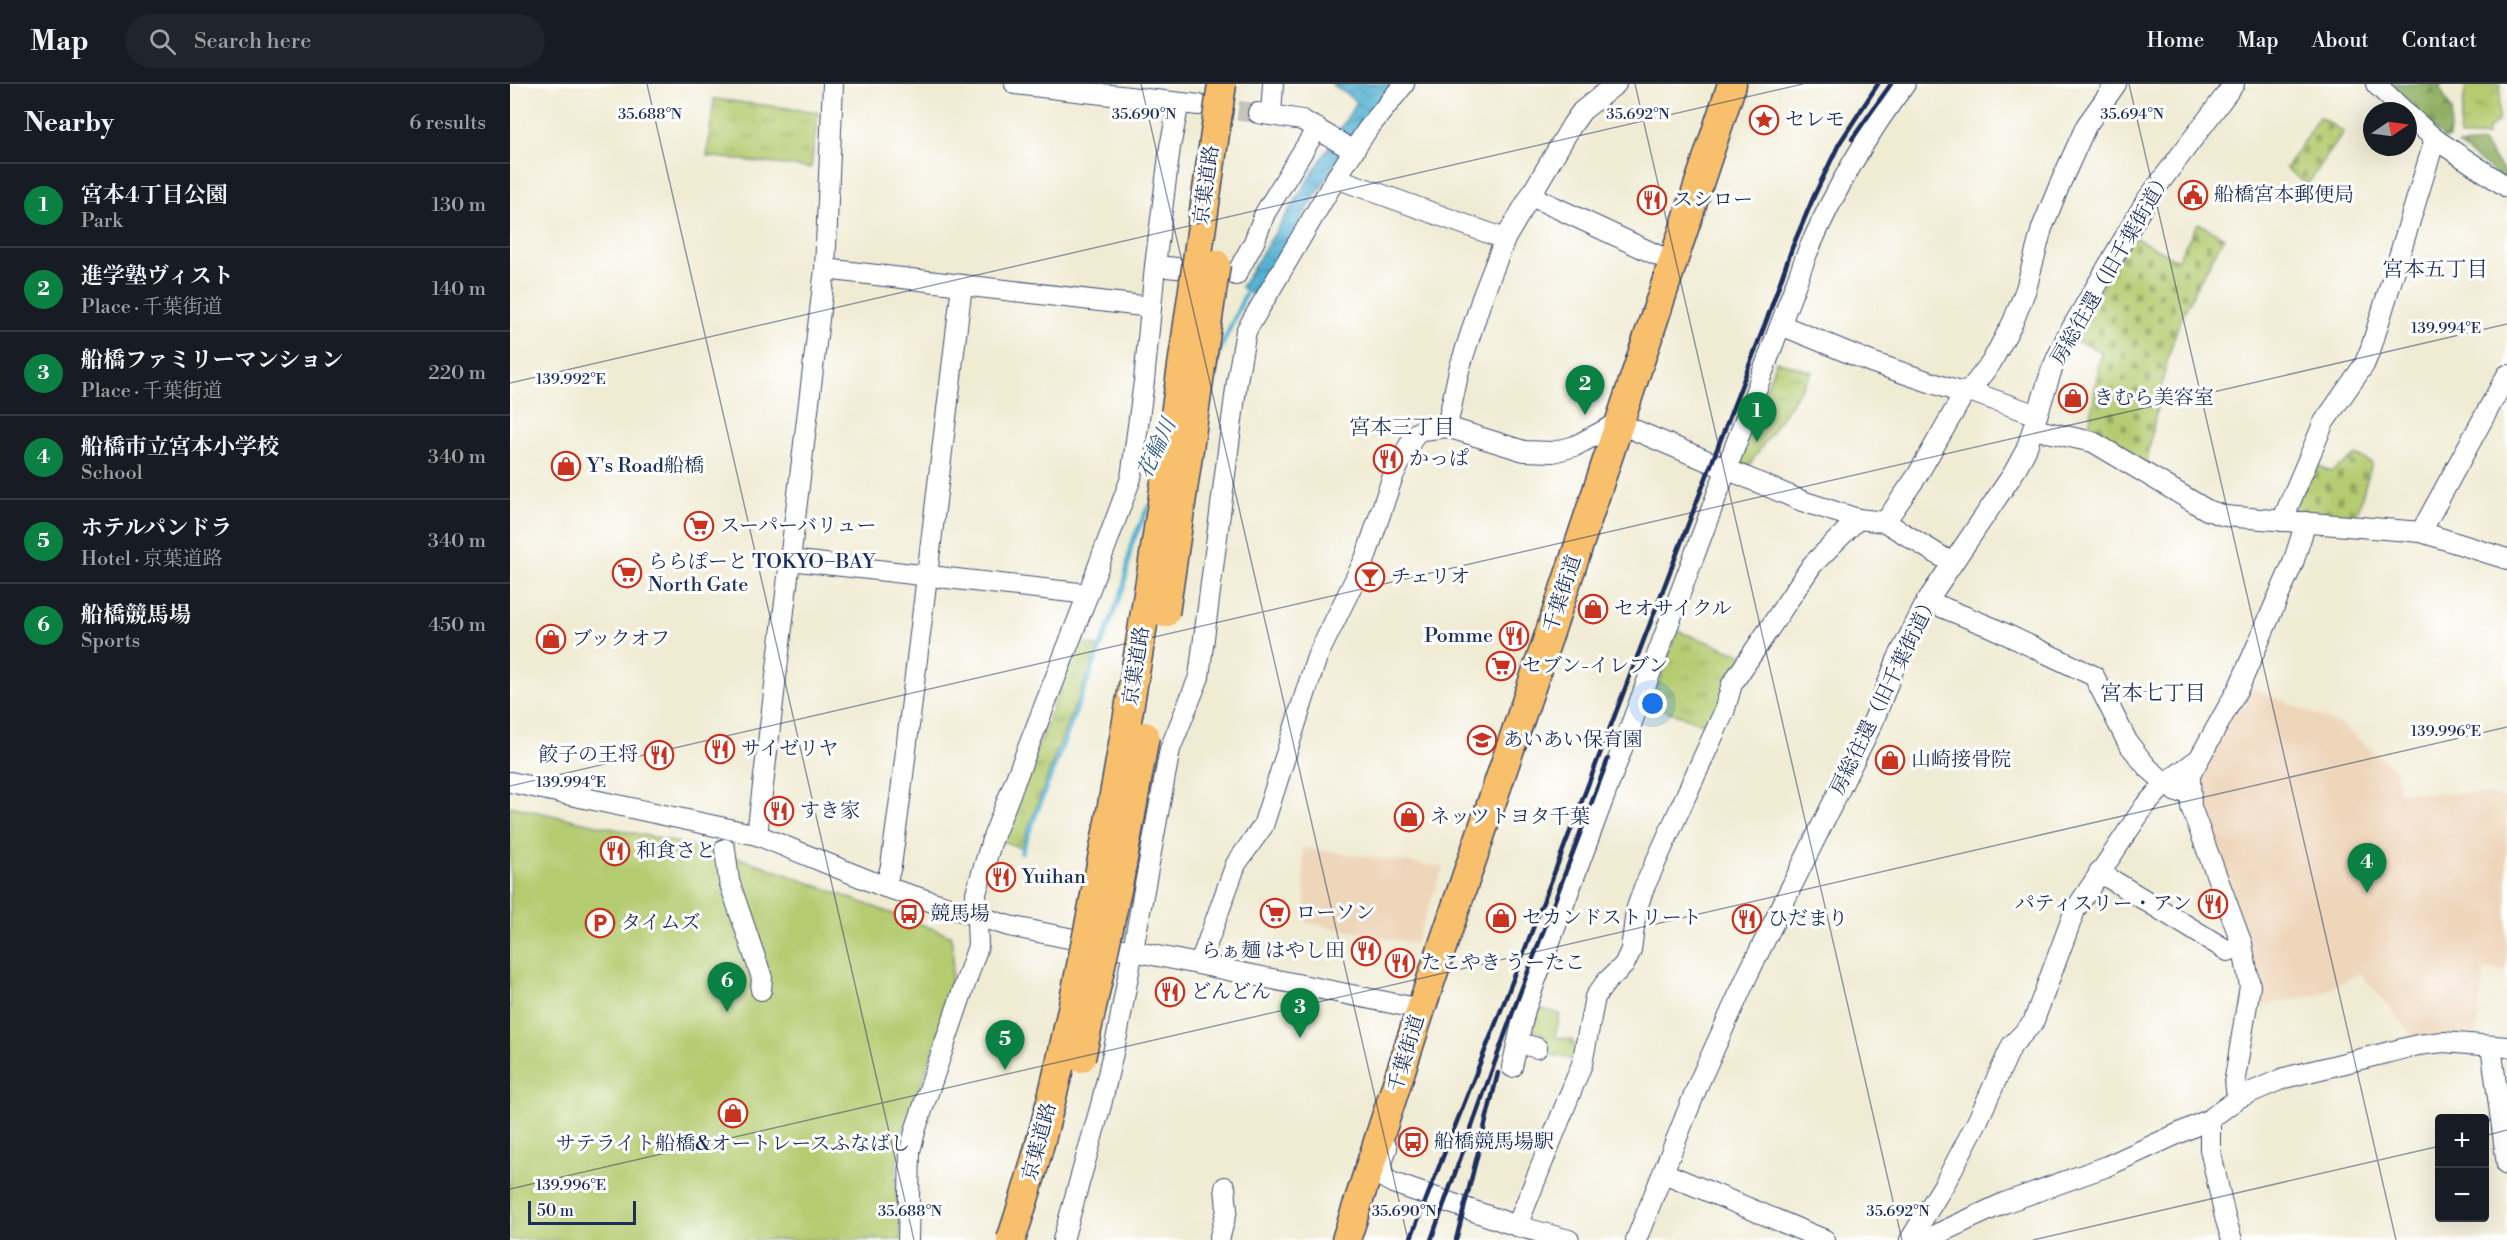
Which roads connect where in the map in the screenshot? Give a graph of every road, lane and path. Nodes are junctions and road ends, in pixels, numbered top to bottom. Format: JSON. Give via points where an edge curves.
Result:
{"nodes":[{"id":1,"x":833,"y":84,"type":"edge"},
{"id":2,"x":1016,"y":84,"type":"edge"},
{"id":3,"x":1222,"y":84,"type":"edge"},
{"id":4,"x":1241,"y":84,"type":"edge"},
{"id":5,"x":1273,"y":84,"type":"edge"},
{"id":6,"x":1404,"y":84,"type":"edge"},
{"id":7,"x":1616,"y":84,"type":"edge"},
{"id":8,"x":1732,"y":84,"type":"edge"},
{"id":9,"x":1905,"y":84,"type":"edge"},
{"id":10,"x":2116,"y":84,"type":"edge"},
{"id":11,"x":2234,"y":84,"type":"edge"},
{"id":12,"x":2376,"y":84,"type":"edge"},
{"id":13,"x":2395,"y":102,"type":"edge"},
{"id":14,"x":2417,"y":123,"type":"edge"},
{"id":15,"x":1322,"y":131,"type":"junction"},
{"id":16,"x":2435,"y":139,"type":"junction"},
{"id":17,"x":1351,"y":149,"type":"junction"},
{"id":18,"x":1336,"y":178,"type":"junction"},
{"id":19,"x":2507,"y":187,"type":"edge"},
{"id":20,"x":1531,"y":196,"type":"junction"},
{"id":21,"x":1505,"y":239,"type":"junction"},
{"id":22,"x":1672,"y":262,"type":"junction"},
{"id":23,"x":1155,"y":266,"type":"junction"},
{"id":24,"x":1177,"y":268,"type":"dead end"},
{"id":25,"x":825,"y":269,"type":"junction"},
{"id":26,"x":1236,"y":275,"type":"dead end"},
{"id":27,"x":962,"y":285,"type":"junction"},
{"id":28,"x":1151,"y":307,"type":"junction"},
{"id":29,"x":1781,"y":325,"type":"junction"},
{"id":30,"x":2507,"y":375,"type":"edge"},
{"id":31,"x":1967,"y":392,"type":"junction"},
{"id":32,"x":2035,"y":422,"type":"junction"},
{"id":33,"x":1618,"y":423,"type":"junction"},
{"id":34,"x":1447,"y":427,"type":"junction"},
{"id":35,"x":1727,"y":469,"type":"junction"},
{"id":36,"x":1858,"y":519,"type":"junction"},
{"id":37,"x":2283,"y":521,"type":"junction"},
{"id":38,"x":1885,"y":522,"type":"junction"},
{"id":39,"x":2306,"y":522,"type":"junction"},
{"id":40,"x":2421,"y":532,"type":"junction"},
{"id":41,"x":2507,"y":559,"type":"edge"},
{"id":42,"x":790,"y":560,"type":"junction"},
{"id":43,"x":1952,"y":563,"type":"junction"},
{"id":44,"x":927,"y":576,"type":"junction"},
{"id":45,"x":1088,"y":594,"type":"junction"},
{"id":46,"x":1927,"y":601,"type":"junction"},
{"id":47,"x":2197,"y":760,"type":"junction"},
{"id":48,"x":510,"y":782,"type":"edge"},
{"id":49,"x":2166,"y":783,"type":"junction"},
{"id":50,"x":2191,"y":807,"type":"junction"},
{"id":51,"x":758,"y":835,"type":"junction"},
{"id":52,"x":725,"y":849,"type":"dead end"},
{"id":53,"x":2099,"y":872,"type":"junction"},
{"id":54,"x":885,"y":887,"type":"junction"},
{"id":55,"x":977,"y":917,"type":"junction"},
{"id":56,"x":2242,"y":944,"type":"junction"},
{"id":57,"x":1134,"y":949,"type":"junction"},
{"id":58,"x":1200,"y":963,"type":"junction"},
{"id":59,"x":760,"y":990,"type":"dead end"},
{"id":60,"x":1421,"y":1009,"type":"junction"},
{"id":61,"x":2499,"y":1046,"type":"edge"},
{"id":62,"x":1512,"y":1067,"type":"dead end"},
{"id":63,"x":2240,"y":1097,"type":"junction"},
{"id":64,"x":1394,"y":1098,"type":"junction"},
{"id":65,"x":2210,"y":1119,"type":"junction"},
{"id":66,"x":2507,"y":1165,"type":"edge"},
{"id":67,"x":1664,"y":1173,"type":"junction"},
{"id":68,"x":1225,"y":1187,"type":"dead end"},
{"id":69,"x":1517,"y":1226,"type":"junction"},
{"id":70,"x":908,"y":1240,"type":"edge"},
{"id":71,"x":1011,"y":1240,"type":"edge"},
{"id":72,"x":1032,"y":1240,"type":"edge"},
{"id":73,"x":1063,"y":1240,"type":"edge"},
{"id":74,"x":1219,"y":1240,"type":"edge"},
{"id":75,"x":1346,"y":1240,"type":"edge"},
{"id":76,"x":1569,"y":1240,"type":"edge"},
{"id":77,"x":1636,"y":1240,"type":"edge"},
{"id":78,"x":1825,"y":1240,"type":"edge"},
{"id":79,"x":1910,"y":1240,"type":"edge"},
{"id":80,"x":1924,"y":1240,"type":"edge"},
{"id":81,"x":2232,"y":1240,"type":"edge"}],
"edges":[{"from":1,"to":25,"type":"street"},
{"from":2,"to":23,"type":"street","via":[[1189,104],[1170,147]]},
{"from":3,"to":71,"type":"highway","name":"京葉道路","bridge":true,"via":[[1136,679],[1076,993],[1032,1175]]},
{"from":4,"to":72,"type":"highway","name":"京葉道路","bridge":true,"via":[[1180,522],[1120,876],[1074,1090]]},
{"from":5,"to":15,"type":"street","via":[[1265,114],[1302,120]]},
{"from":6,"to":17,"type":"street"},
{"from":7,"to":20,"type":"street","via":[[1572,124]]},
{"from":8,"to":22,"type":"highway","name":"千葉街道"},
{"from":9,"to":29,"type":"street","via":[[1859,151],[1823,219]]},
{"from":10,"to":31,"type":"street","via":[[2086,126],[2060,184],[2013,322],[1991,363]]},
{"from":11,"to":32,"type":"street","name":"房総往還（旧千葉街道）","via":[[2146,201],[2066,338]]},
{"from":12,"to":13,"type":"street"},
{"from":14,"to":16,"type":"street"},
{"from":15,"to":17,"type":"street"},
{"from":15,"to":26,"type":"street","via":[[1265,213]]},
{"from":16,"to":19,"type":"street"},
{"from":16,"to":37,"type":"street","via":[[2372,348],[2324,422]]},
{"from":17,"to":18,"type":"street"},
{"from":18,"to":21,"type":"street"},
{"from":18,"to":57,"type":"street","via":[[1246,331],[1199,677],[1170,748]]},
{"from":20,"to":21,"type":"street"},
{"from":20,"to":22,"type":"street"},
{"from":21,"to":34,"type":"street","via":[[1459,369]]},
{"from":22,"to":33,"type":"highway","name":"千葉街道"},
{"from":23,"to":24,"type":"street"},
{"from":23,"to":28,"type":"street"},
{"from":25,"to":27,"type":"street"},
{"from":25,"to":42,"type":"street"},
{"from":27,"to":28,"type":"street"},
{"from":27,"to":44,"type":"street"},
{"from":28,"to":45,"type":"street","via":[[1131,478]]},
{"from":29,"to":31,"type":"street","via":[[1871,362]]},
{"from":29,"to":35,"type":"street"},
{"from":30,"to":40,"type":"street"},
{"from":31,"to":32,"type":"street"},
{"from":31,"to":38,"type":"street"},
{"from":32,"to":37,"type":"street","via":[[2093,442],[2207,510],[2225,516]]},
{"from":32,"to":43,"type":"street","name":"房総往還（旧千葉街道）","via":[[2013,474]]},
{"from":33,"to":34,"type":"street","via":[[1553,453],[1524,451]]},
{"from":33,"to":35,"type":"street"},
{"from":33,"to":60,"type":"highway","name":"千葉街道"},
{"from":34,"to":58,"type":"street","via":[[1415,434],[1393,476],[1365,559],[1317,657],[1263,826],[1236,864]]},
{"from":35,"to":36,"type":"street","via":[[1802,501]]},
{"from":35,"to":62,"type":"street","via":[[1539,969],[1525,1010],[1528,1045]]},
{"from":36,"to":38,"type":"street"},
{"from":36,"to":69,"type":"street","via":[[1812,565],[1732,684],[1724,712],[1643,890],[1631,950],[1624,965],[1594,997],[1582,1064]]},
{"from":37,"to":39,"type":"street"},
{"from":38,"to":43,"type":"street"},
{"from":39,"to":40,"type":"street"},
{"from":39,"to":47,"type":"street","via":[[2293,563],[2239,687]]},
{"from":40,"to":41,"type":"street"},
{"from":42,"to":44,"type":"street"},
{"from":42,"to":51,"type":"street"},
{"from":43,"to":46,"type":"street","name":"房総往還（旧千葉街道）"},
{"from":44,"to":45,"type":"street"},
{"from":44,"to":54,"type":"street","via":[[891,866]]},
{"from":45,"to":55,"type":"street","via":[[992,840],[976,893]]},
{"from":46,"to":49,"type":"street","via":[[2094,676],[2128,743]]},
{"from":46,"to":67,"type":"street","name":"房総往還（旧千葉街道）","via":[[1897,660],[1873,722],[1754,962]]},
{"from":47,"to":49,"type":"street"},
{"from":47,"to":50,"type":"street","via":[[2190,775]]},
{"from":48,"to":51,"type":"street"},
{"from":49,"to":50,"type":"street"},
{"from":49,"to":53,"type":"street","via":[[2144,807]]},
{"from":50,"to":56,"type":"street"},
{"from":51,"to":54,"type":"street"},
{"from":52,"to":59,"type":"street","via":[[729,881],[762,978]]},
{"from":53,"to":56,"type":"street","via":[[2228,951]]},
{"from":53,"to":79,"type":"street","via":[[2075,910],[2033,1023],[2012,1045],[1978,1120]]},
{"from":54,"to":55,"type":"street"},
{"from":55,"to":57,"type":"street"},
{"from":55,"to":70,"type":"street","via":[[978,946],[910,1151]]},
{"from":56,"to":63,"type":"street","via":[[2250,986],[2235,1078]]},
{"from":57,"to":58,"type":"street"},
{"from":57,"to":73,"type":"street","via":[[1101,1106]]},
{"from":58,"to":60,"type":"street"},
{"from":60,"to":64,"type":"highway","name":"千葉街道"},
{"from":61,"to":63,"type":"street","via":[[2443,1042],[2418,1045],[2284,1078]]},
{"from":61,"to":66,"type":"street"},
{"from":63,"to":65,"type":"street"},
{"from":64,"to":69,"type":"street","via":[[1400,1110],[1381,1165],[1384,1179]]},
{"from":64,"to":75,"type":"highway","name":"千葉街道"},
{"from":65,"to":80,"type":"street","via":[[2105,1167],[2004,1203]]},
{"from":65,"to":81,"type":"street","via":[[2210,1149]]},
{"from":67,"to":77,"type":"street","name":"房総往還（旧千葉街道）"},
{"from":67,"to":78,"type":"street"},
{"from":68,"to":74,"type":"street","via":[[1227,1210]]},
{"from":69,"to":76,"type":"street"}]}
